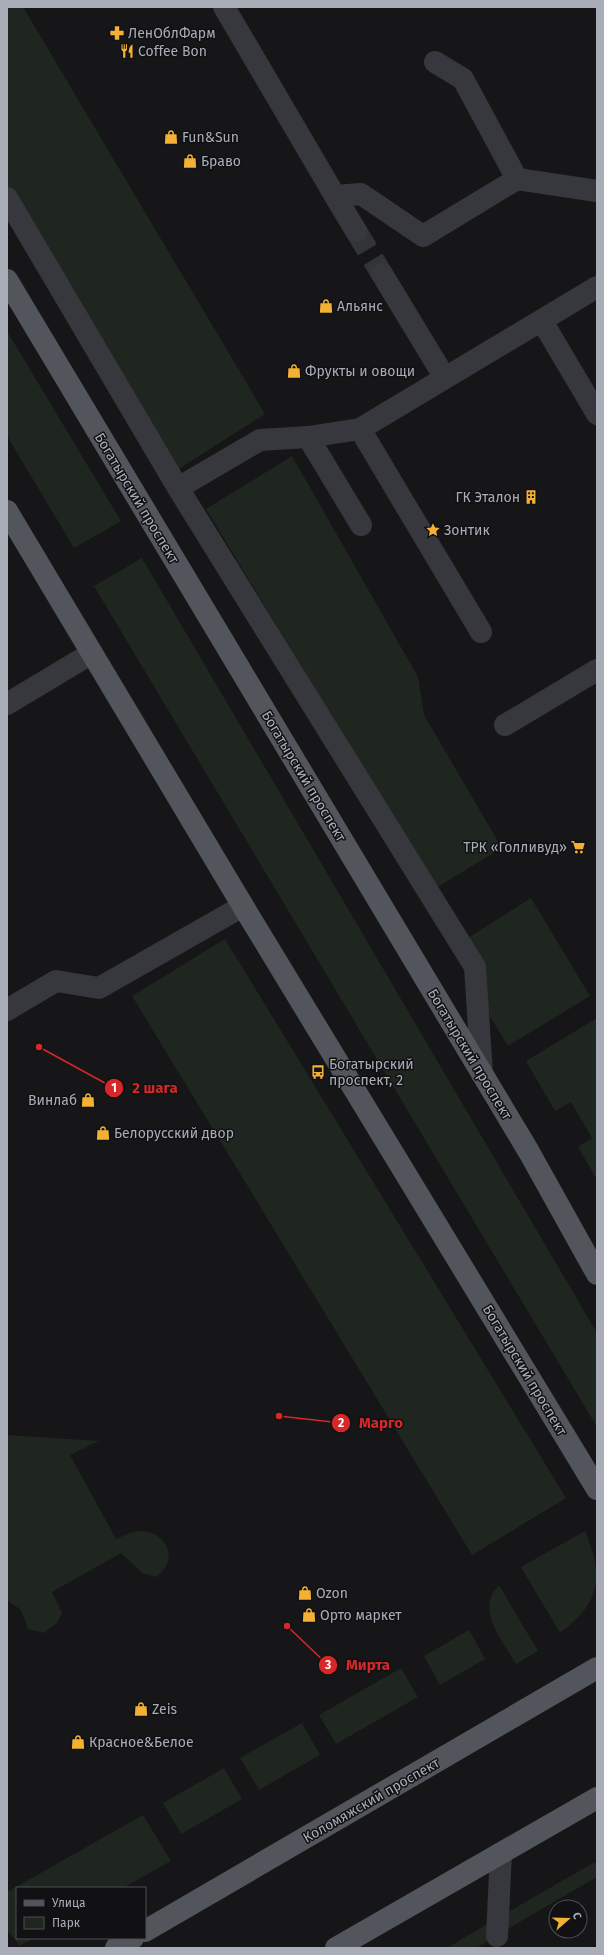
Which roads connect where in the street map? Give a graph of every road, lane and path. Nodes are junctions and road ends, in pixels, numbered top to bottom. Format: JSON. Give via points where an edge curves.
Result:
{"nodes":[{"id":1,"x":224,"y":7,"type":"edge"},
{"id":2,"x":435,"y":62,"type":"dead end"},
{"id":3,"x":517,"y":179,"type":"junction"},
{"id":4,"x":597,"y":191,"type":"edge"},
{"id":5,"x":335,"y":196,"type":"junction"},
{"id":6,"x":7,"y":198,"type":"edge"},
{"id":7,"x":356,"y":231,"type":"tunnel mouth"},
{"id":8,"x":382,"y":274,"type":"tunnel mouth"},
{"id":9,"x":7,"y":280,"type":"edge"},
{"id":10,"x":597,"y":287,"type":"edge"},
{"id":11,"x":542,"y":320,"type":"junction"},
{"id":12,"x":445,"y":378,"type":"junction"},
{"id":13,"x":597,"y":414,"type":"edge"},
{"id":14,"x":360,"y":430,"type":"junction"},
{"id":15,"x":308,"y":437,"type":"junction"},
{"id":16,"x":178,"y":488,"type":"junction"},
{"id":17,"x":7,"y":511,"type":"edge"},
{"id":18,"x":361,"y":525,"type":"dead end"},
{"id":19,"x":481,"y":632,"type":"dead end"},
{"id":20,"x":92,"y":653,"type":"junction"},
{"id":21,"x":597,"y":670,"type":"edge"},
{"id":22,"x":7,"y":704,"type":"edge"},
{"id":23,"x":505,"y":725,"type":"dead end"},
{"id":24,"x":243,"y":906,"type":"junction"},
{"id":25,"x":7,"y":1010,"type":"edge"},
{"id":26,"x":482,"y":1074,"type":"junction"},
{"id":27,"x":597,"y":1274,"type":"edge"},
{"id":28,"x":597,"y":1489,"type":"edge"},
{"id":29,"x":597,"y":1668,"type":"edge"},
{"id":30,"x":597,"y":1798,"type":"edge"},
{"id":31,"x":502,"y":1853,"type":"junction"},
{"id":32,"x":146,"y":1930,"type":"edge"},
{"id":33,"x":498,"y":1936,"type":"dead end"},
{"id":34,"x":131,"y":1939,"type":"edge"},
{"id":35,"x":116,"y":1948,"type":"edge"},
{"id":36,"x":336,"y":1948,"type":"edge"}],
"edges":[{"from":1,"to":5,"type":"street"},
{"from":2,"to":3,"type":"street","via":[[463,79]]},
{"from":3,"to":4,"type":"street"},
{"from":3,"to":5,"type":"street","via":[[423,236],[361,194]]},
{"from":5,"to":7,"type":"street"},
{"from":6,"to":16,"type":"street"},
{"from":8,"to":12,"type":"street"},
{"from":9,"to":26,"type":"main road","name":"Богатырский проспект"},
{"from":10,"to":11,"type":"street"},
{"from":11,"to":12,"type":"street"},
{"from":11,"to":13,"type":"street"},
{"from":12,"to":14,"type":"street"},
{"from":14,"to":15,"type":"street"},
{"from":14,"to":19,"type":"street"},
{"from":15,"to":16,"type":"street","via":[[260,440]]},
{"from":15,"to":18,"type":"street"},
{"from":16,"to":26,"type":"street","via":[[475,967]]},
{"from":17,"to":20,"type":"main road","name":"Богатырский проспект"},
{"from":20,"to":22,"type":"street"},
{"from":20,"to":24,"type":"main road","name":"Богатырский проспект"},
{"from":21,"to":23,"type":"street"},
{"from":24,"to":25,"type":"street","via":[[99,988],[56,981]]},
{"from":24,"to":28,"type":"main road","name":"Богатырский проспект"},
{"from":26,"to":27,"type":"main road","name":"Богатырский проспект"},
{"from":29,"to":32,"type":"main road","name":"Коломяжский проспект"},
{"from":30,"to":31,"type":"main road"},
{"from":31,"to":33,"type":"street"},
{"from":31,"to":36,"type":"main road"},
{"from":34,"to":35,"type":"main road"}]}
